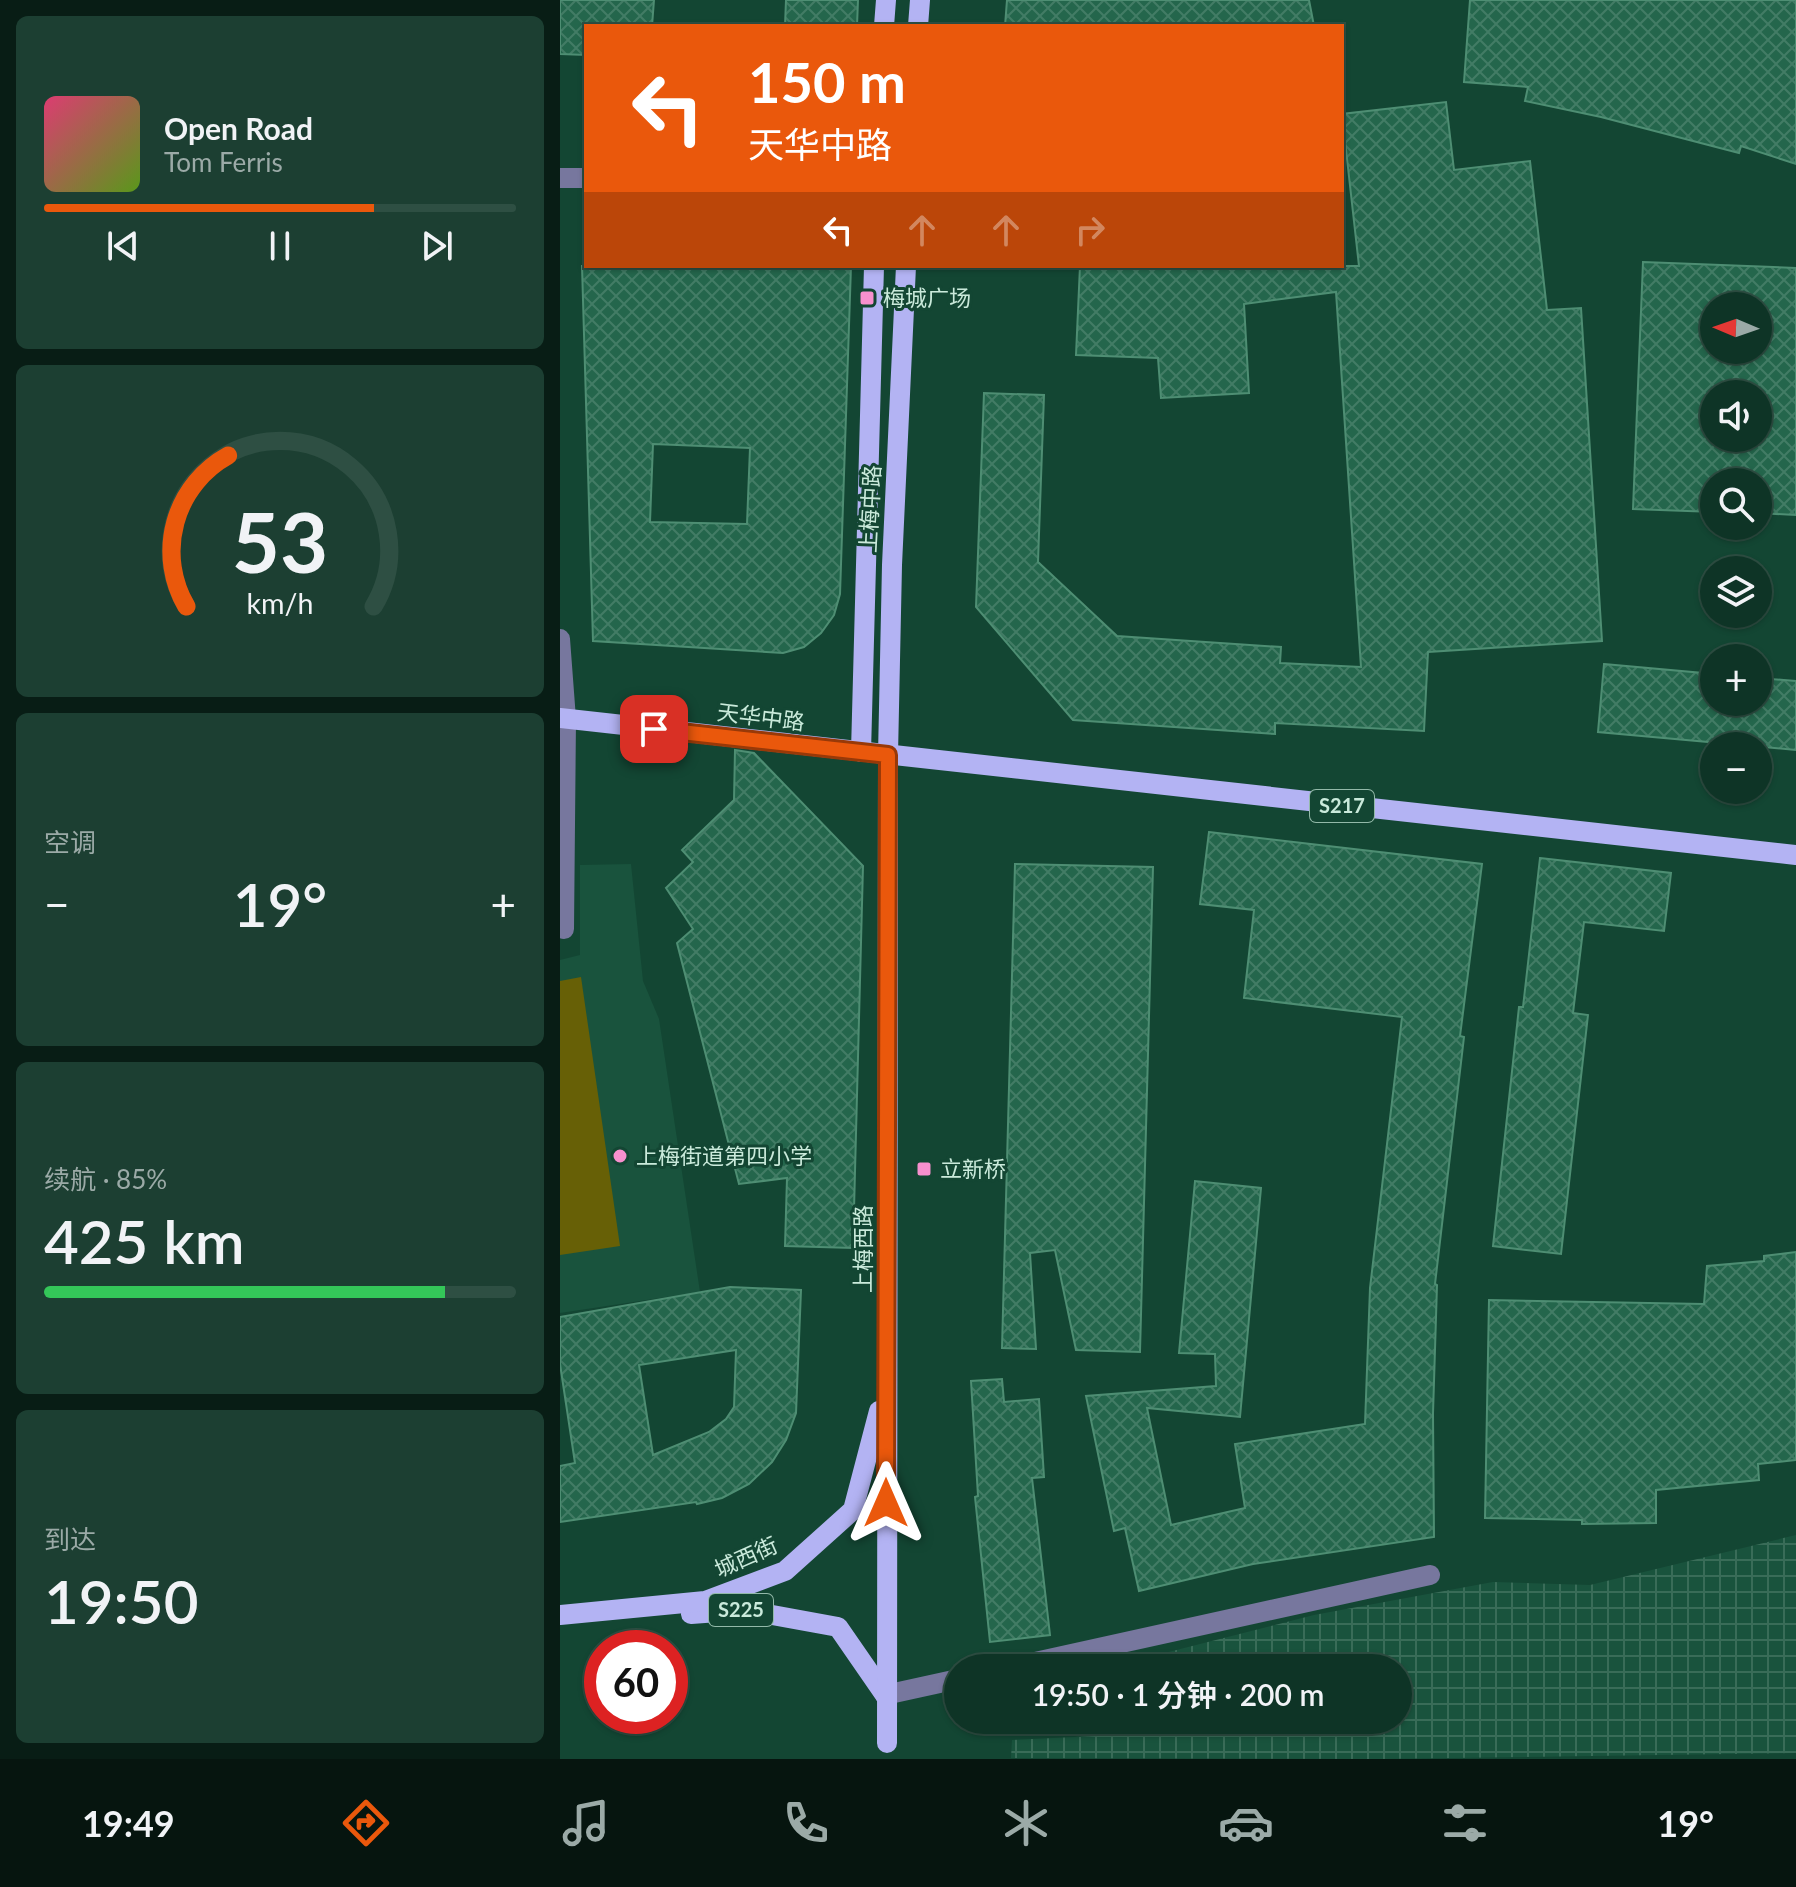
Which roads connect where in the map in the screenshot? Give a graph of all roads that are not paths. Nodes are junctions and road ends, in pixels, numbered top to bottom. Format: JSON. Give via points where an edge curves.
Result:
{"nodes":[{"id":1,"x":886,"y":0,"type":"edge"},
{"id":2,"x":920,"y":0,"type":"edge"},
{"id":3,"x":884,"y":24,"type":"edge"},
{"id":4,"x":918,"y":24,"type":"edge"},
{"id":5,"x":560,"y":178,"type":"edge"},
{"id":6,"x":584,"y":178,"type":"edge"},
{"id":7,"x":874,"y":268,"type":"edge"},
{"id":8,"x":906,"y":268,"type":"edge"},
{"id":9,"x":560,"y":639,"type":"edge"},
{"id":10,"x":563,"y":718,"type":"edge"},
{"id":11,"x":861,"y":752,"type":"junction"},
{"id":12,"x":888,"y":755,"type":"junction"},
{"id":13,"x":1796,"y":855,"type":"edge"},
{"id":14,"x":564,"y":929,"type":"dead end"},
{"id":15,"x":886,"y":1384,"type":"junction"},
{"id":16,"x":1430,"y":1575,"type":"dead end"},
{"id":17,"x":560,"y":1615,"type":"edge"},
{"id":18,"x":560,"y":1624,"type":"edge"},
{"id":19,"x":1072,"y":1654,"type":"edge"},
{"id":20,"x":944,"y":1682,"type":"edge"},
{"id":21,"x":885,"y":1695,"type":"junction"},
{"id":22,"x":887,"y":1743,"type":"dead end"}],
"edges":[{"from":1,"to":3,"type":"main road"},
{"from":2,"to":4,"type":"main road"},
{"from":5,"to":6,"type":"street"},
{"from":7,"to":11,"type":"main road","name":"上梅中路"},
{"from":8,"to":12,"type":"main road","name":"上梅中路"},
{"from":9,"to":10,"type":"street"},
{"from":10,"to":11,"type":"main road","name":"天华中路"},
{"from":10,"to":14,"type":"street"},
{"from":11,"to":12,"type":"main road","name":"天华中路"},
{"from":12,"to":13,"type":"main road","number":"S217"},
{"from":12,"to":15,"type":"main road","name":"上梅西路"},
{"from":15,"to":17,"type":"main road","name":"城西街","via":[[853,1510],[785,1571],[705,1601]]},
{"from":15,"to":21,"type":"main road","name":"上梅西路"},
{"from":16,"to":19,"type":"street"},
{"from":18,"to":21,"type":"main road","name":"城西街","number":"S225","via":[[745,1610],[838,1627]]},
{"from":20,"to":21,"type":"street"},
{"from":21,"to":22,"type":"main road","name":"上梅西路"}]}
